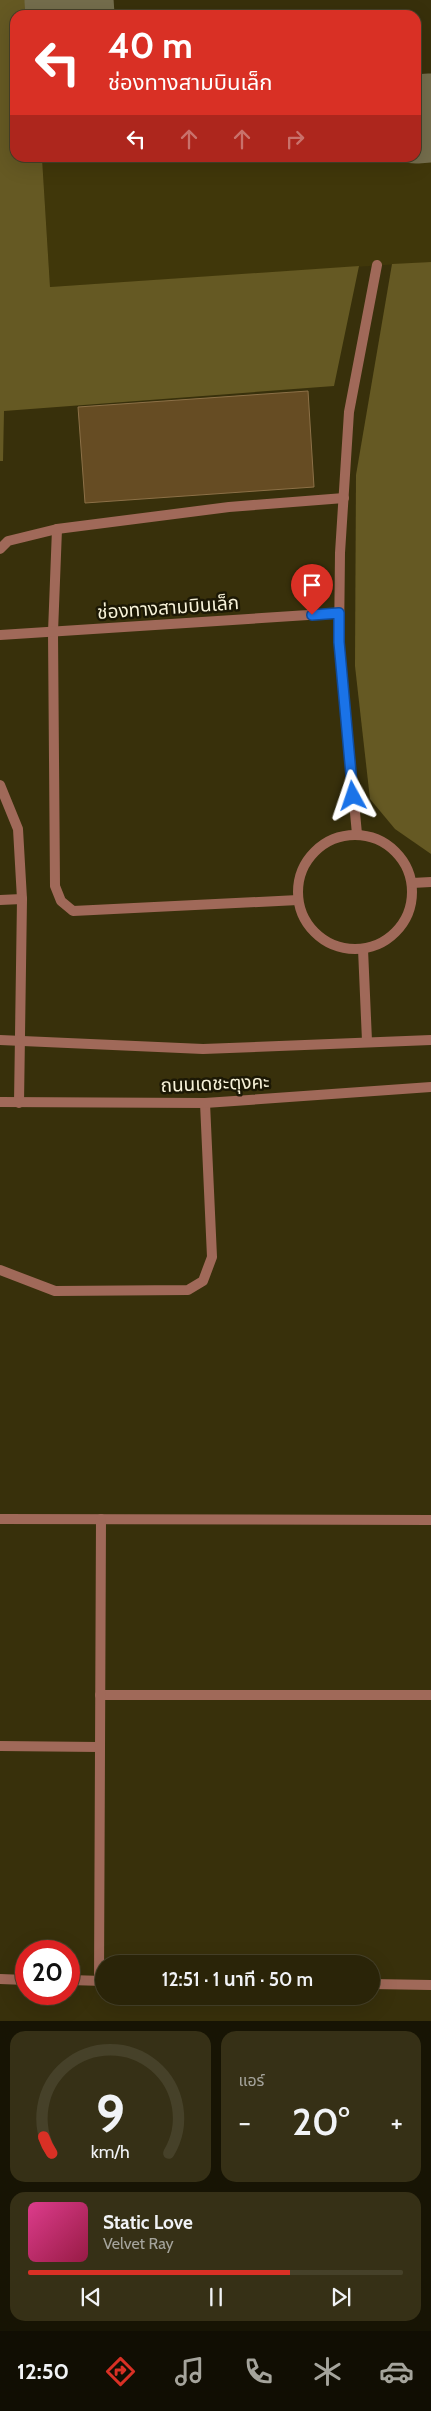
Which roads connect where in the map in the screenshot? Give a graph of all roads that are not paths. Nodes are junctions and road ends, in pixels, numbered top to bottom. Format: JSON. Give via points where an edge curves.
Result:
{"nodes":[{"id":1,"x":378,"y":265,"type":"dead end"},
{"id":2,"x":344,"y":498,"type":"junction"},
{"id":3,"x":57,"y":529,"type":"junction"},
{"id":4,"x":0,"y":549,"type":"edge"},
{"id":5,"x":339,"y":613,"type":"junction"},
{"id":6,"x":53,"y":632,"type":"junction"},
{"id":7,"x":0,"y":635,"type":"edge"},
{"id":8,"x":0,"y":785,"type":"edge"},
{"id":9,"x":357,"y":834,"type":"junction"},
{"id":10,"x":431,"y":882,"type":"edge"},
{"id":11,"x":412,"y":883,"type":"junction"},
{"id":12,"x":22,"y":899,"type":"junction"},
{"id":13,"x":0,"y":900,"type":"edge"},
{"id":14,"x":298,"y":900,"type":"junction"},
{"id":15,"x":363,"y":949,"type":"junction"},
{"id":16,"x":0,"y":1040,"type":"edge"},
{"id":17,"x":18,"y":1040,"type":"junction"},
{"id":18,"x":431,"y":1040,"type":"edge"},
{"id":19,"x":368,"y":1041,"type":"junction"},
{"id":20,"x":431,"y":1087,"type":"edge"},
{"id":21,"x":0,"y":1102,"type":"edge"},
{"id":22,"x":19,"y":1103,"type":"junction"},
{"id":23,"x":206,"y":1103,"type":"junction"},
{"id":24,"x":0,"y":1270,"type":"edge"},
{"id":25,"x":0,"y":1519,"type":"edge"},
{"id":26,"x":101,"y":1519,"type":"junction"},
{"id":27,"x":431,"y":1520,"type":"edge"},
{"id":28,"x":100,"y":1695,"type":"junction"},
{"id":29,"x":431,"y":1695,"type":"edge"},
{"id":30,"x":0,"y":1746,"type":"edge"},
{"id":31,"x":99,"y":1746,"type":"junction"},
{"id":32,"x":101,"y":1955,"type":"edge"},
{"id":33,"x":0,"y":1979,"type":"edge"},
{"id":34,"x":15,"y":1980,"type":"edge"},
{"id":35,"x":80,"y":1980,"type":"edge"},
{"id":36,"x":95,"y":1981,"type":"edge"},
{"id":37,"x":380,"y":1984,"type":"edge"},
{"id":38,"x":431,"y":1985,"type":"edge"}],
"edges":[{"from":1,"to":2,"type":"street","via":[[349,412]]},
{"from":2,"to":3,"type":"street","via":[[229,506]]},
{"from":2,"to":5,"type":"street"},
{"from":3,"to":4,"type":"street","via":[[8,541]]},
{"from":3,"to":6,"type":"street"},
{"from":5,"to":6,"type":"street","name":"ช่องทางสามบินเล็ก"},
{"from":5,"to":9,"type":"street"},
{"from":6,"to":7,"type":"street","name":"ช่องทางสามบินเล็ก"},
{"from":6,"to":14,"type":"street","via":[[55,886],[61,901],[73,911]]},
{"from":8,"to":12,"type":"street","via":[[18,829]]},
{"from":9,"to":11,"type":"street","via":[[387,844],[408,868]]},
{"from":9,"to":14,"type":"street","via":[[337,838],[319,847],[306,862],[298,880]]},
{"from":10,"to":11,"type":"street"},
{"from":11,"to":15,"type":"street","via":[[412,902],[395,933]]},
{"from":12,"to":13,"type":"street"},
{"from":12,"to":17,"type":"street"},
{"from":14,"to":15,"type":"street","via":[[303,918],[313,932],[328,943]]},
{"from":15,"to":19,"type":"street"},
{"from":16,"to":17,"type":"street","name":"ถนนเดชะตุงคะ"},
{"from":17,"to":19,"type":"street","name":"ถนนเดชะตุงคะ","via":[[203,1048]]},
{"from":17,"to":22,"type":"street"},
{"from":18,"to":19,"type":"street","name":"ถนนเดชะตุงคะ"},
{"from":20,"to":23,"type":"street","name":"ถนนเดชะตุงคะ"},
{"from":21,"to":22,"type":"street","name":"ถนนเดชะตุงคะ"},
{"from":22,"to":23,"type":"street","name":"ถนนเดชะตุงคะ"},
{"from":23,"to":24,"type":"street","via":[[212,1256],[203,1281],[188,1290],[55,1291]]},
{"from":25,"to":26,"type":"street"},
{"from":26,"to":27,"type":"street"},
{"from":26,"to":28,"type":"street"},
{"from":28,"to":29,"type":"street"},
{"from":28,"to":31,"type":"street"},
{"from":30,"to":31,"type":"street"},
{"from":31,"to":32,"type":"street"},
{"from":33,"to":34,"type":"street"},
{"from":35,"to":36,"type":"street"},
{"from":37,"to":38,"type":"street"}]}
